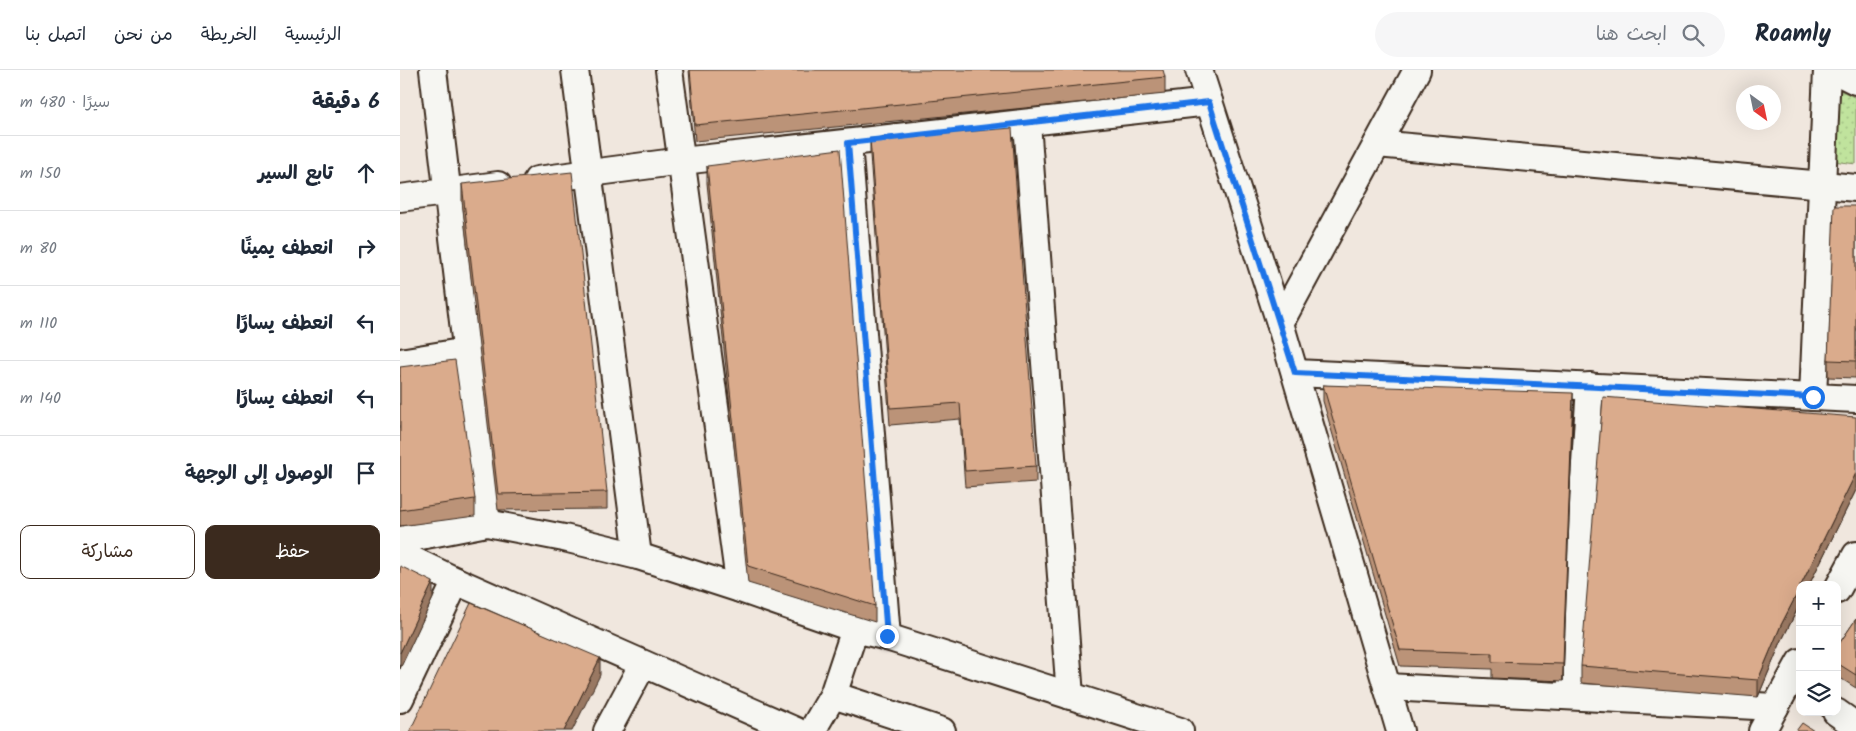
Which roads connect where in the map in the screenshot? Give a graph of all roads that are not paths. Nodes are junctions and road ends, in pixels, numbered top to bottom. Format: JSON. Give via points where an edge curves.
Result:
{"nodes":[{"id":1,"x":433,"y":70,"type":"edge"},
{"id":2,"x":575,"y":70,"type":"edge"},
{"id":3,"x":669,"y":70,"type":"edge"},
{"id":4,"x":1199,"y":70,"type":"edge"},
{"id":5,"x":1417,"y":70,"type":"edge"},
{"id":6,"x":1827,"y":70,"type":"edge"},
{"id":7,"x":1209,"y":102,"type":"junction"},
{"id":8,"x":1027,"y":123,"type":"junction"},
{"id":9,"x":848,"y":143,"type":"junction"},
{"id":10,"x":1377,"y":144,"type":"junction"},
{"id":11,"x":682,"y":161,"type":"junction"},
{"id":12,"x":588,"y":173,"type":"junction"},
{"id":13,"x":1822,"y":185,"type":"junction"},
{"id":14,"x":1856,"y":188,"type":"edge"},
{"id":15,"x":448,"y":192,"type":"junction"},
{"id":16,"x":400,"y":198,"type":"edge"},
{"id":17,"x":1280,"y":323,"type":"junction"},
{"id":18,"x":467,"y":351,"type":"junction"},
{"id":19,"x":400,"y":362,"type":"edge"},
{"id":20,"x":1295,"y":373,"type":"junction"},
{"id":21,"x":1590,"y":386,"type":"junction"},
{"id":22,"x":1813,"y":397,"type":"junction"},
{"id":23,"x":1856,"y":398,"type":"edge"},
{"id":24,"x":487,"y":523,"type":"junction"},
{"id":25,"x":400,"y":540,"type":"edge"},
{"id":26,"x":400,"y":554,"type":"edge"},
{"id":27,"x":1856,"y":555,"type":"edge"},
{"id":28,"x":638,"y":556,"type":"junction"},
{"id":29,"x":456,"y":582,"type":"junction"},
{"id":30,"x":1841,"y":583,"type":"edge"},
{"id":31,"x":740,"y":589,"type":"junction"},
{"id":32,"x":855,"y":629,"type":"junction"},
{"id":33,"x":887,"y":636,"type":"junction"},
{"id":34,"x":643,"y":664,"type":"junction"},
{"id":35,"x":1796,"y":677,"type":"edge"},
{"id":36,"x":1387,"y":686,"type":"junction"},
{"id":37,"x":833,"y":694,"type":"junction"},
{"id":38,"x":1070,"y":696,"type":"junction"},
{"id":39,"x":1570,"y":696,"type":"junction"},
{"id":40,"x":400,"y":699,"type":"edge"},
{"id":41,"x":1775,"y":707,"type":"junction"},
{"id":42,"x":1841,"y":716,"type":"edge"},
{"id":43,"x":1856,"y":726,"type":"edge"},
{"id":44,"x":607,"y":731,"type":"edge"},
{"id":45,"x":796,"y":731,"type":"edge"},
{"id":46,"x":815,"y":731,"type":"edge"},
{"id":47,"x":942,"y":731,"type":"edge"},
{"id":48,"x":1180,"y":731,"type":"edge"},
{"id":49,"x":1400,"y":731,"type":"edge"},
{"id":50,"x":1762,"y":731,"type":"edge"}],
"edges":[{"from":1,"to":15,"type":"street"},
{"from":2,"to":12,"type":"street"},
{"from":3,"to":11,"type":"street"},
{"from":4,"to":7,"type":"street"},
{"from":5,"to":10,"type":"street"},
{"from":6,"to":13,"type":"street"},
{"from":7,"to":8,"type":"street"},
{"from":7,"to":17,"type":"street"},
{"from":8,"to":9,"type":"street"},
{"from":8,"to":38,"type":"street"},
{"from":9,"to":11,"type":"street"},
{"from":9,"to":33,"type":"street"},
{"from":10,"to":13,"type":"street"},
{"from":10,"to":17,"type":"street"},
{"from":11,"to":12,"type":"street"},
{"from":11,"to":31,"type":"street"},
{"from":12,"to":15,"type":"street"},
{"from":12,"to":28,"type":"street"},
{"from":13,"to":14,"type":"street"},
{"from":13,"to":22,"type":"street"},
{"from":15,"to":16,"type":"street"},
{"from":15,"to":18,"type":"street"},
{"from":17,"to":20,"type":"street"},
{"from":18,"to":19,"type":"street"},
{"from":18,"to":24,"type":"street"},
{"from":20,"to":21,"type":"street"},
{"from":20,"to":36,"type":"street"},
{"from":21,"to":22,"type":"street"},
{"from":21,"to":39,"type":"street"},
{"from":22,"to":23,"type":"street"},
{"from":24,"to":25,"type":"street"},
{"from":24,"to":28,"type":"street"},
{"from":26,"to":29,"type":"street"},
{"from":27,"to":30,"type":"street"},
{"from":28,"to":31,"type":"street"},
{"from":29,"to":34,"type":"street"},
{"from":29,"to":40,"type":"street"},
{"from":31,"to":32,"type":"street"},
{"from":32,"to":33,"type":"street"},
{"from":32,"to":37,"type":"street"},
{"from":33,"to":38,"type":"street"},
{"from":34,"to":44,"type":"street"},
{"from":34,"to":45,"type":"street"},
{"from":35,"to":41,"type":"street"},
{"from":36,"to":39,"type":"street"},
{"from":36,"to":49,"type":"street"},
{"from":37,"to":46,"type":"street"},
{"from":37,"to":47,"type":"street"},
{"from":38,"to":48,"type":"street"},
{"from":39,"to":41,"type":"street"},
{"from":41,"to":50,"type":"street"},
{"from":42,"to":43,"type":"street"}]}
